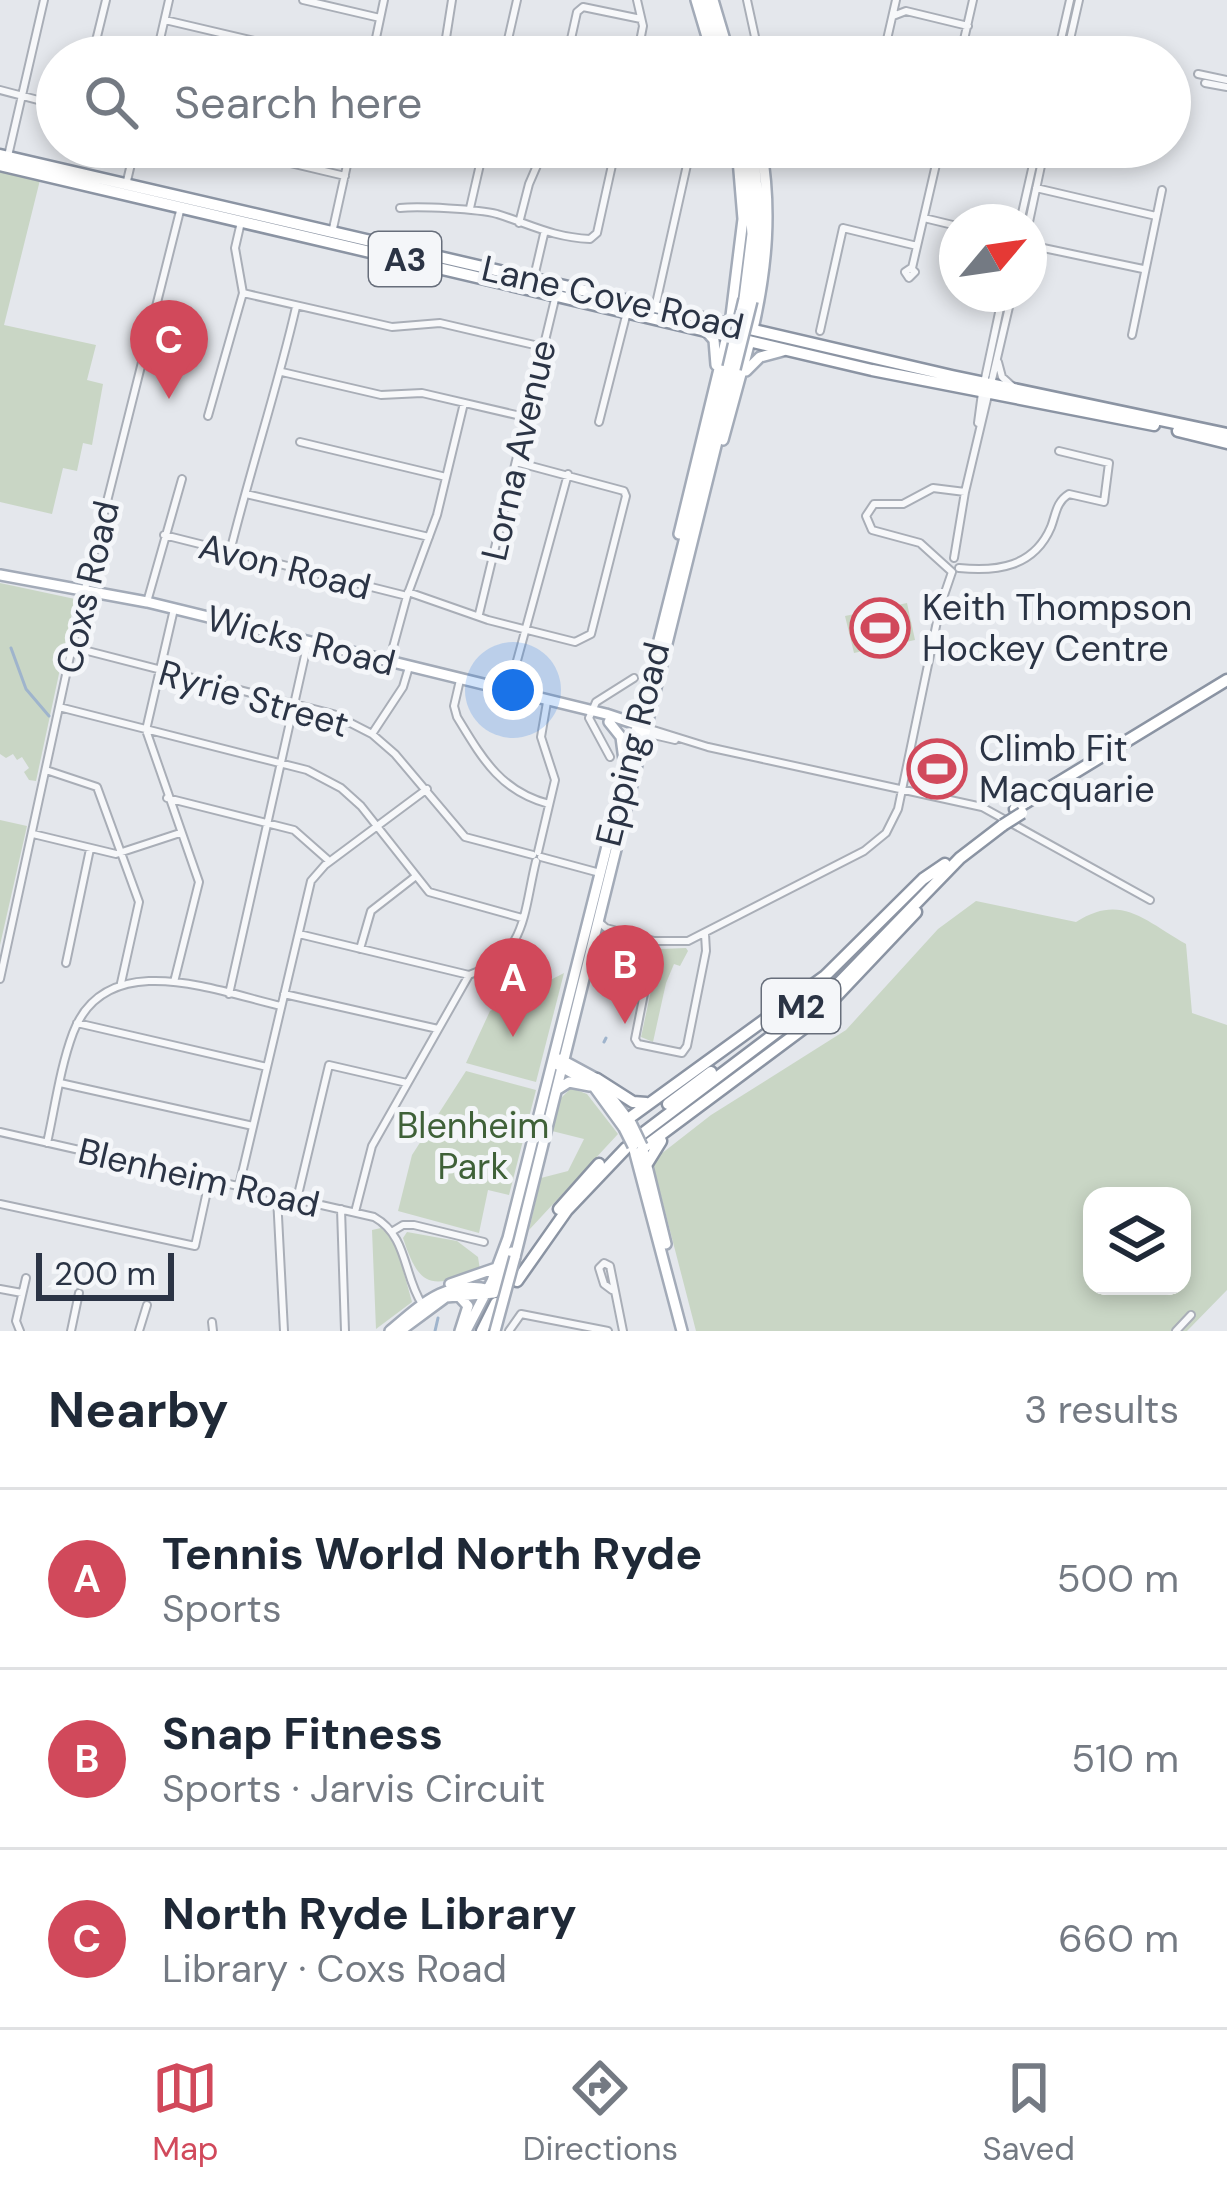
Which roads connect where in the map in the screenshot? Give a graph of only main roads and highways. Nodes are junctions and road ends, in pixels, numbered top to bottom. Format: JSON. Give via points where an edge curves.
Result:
{"nodes":[{"id":1,"x":696,"y":0,"type":"edge"},
{"id":2,"x":710,"y":1,"type":"edge"},
{"id":3,"x":707,"y":36,"type":"edge"},
{"id":4,"x":722,"y":36,"type":"edge"},
{"id":5,"x":3,"y":161,"type":"edge"},
{"id":6,"x":750,"y":168,"type":"edge"},
{"id":7,"x":754,"y":168,"type":"edge"},
{"id":8,"x":182,"y":204,"type":"junction"},
{"id":9,"x":557,"y":290,"type":"junction"},
{"id":10,"x":748,"y":300,"type":"junction"},
{"id":11,"x":725,"y":327,"type":"junction"},
{"id":12,"x":706,"y":331,"type":"junction"},
{"id":13,"x":776,"y":334,"type":"junction"},
{"id":14,"x":752,"y":335,"type":"junction"},
{"id":15,"x":788,"y":350,"type":"junction"},
{"id":16,"x":732,"y":365,"type":"junction"},
{"id":17,"x":718,"y":376,"type":"junction"},
{"id":18,"x":740,"y":380,"type":"junction"},
{"id":19,"x":986,"y":388,"type":"junction"},
{"id":20,"x":1227,"y":439,"type":"edge"},
{"id":21,"x":0,"y":575,"type":"edge"},
{"id":22,"x":683,"y":575,"type":"junction"},
{"id":23,"x":665,"y":614,"type":"junction"},
{"id":24,"x":1227,"y":684,"type":"edge"},
{"id":25,"x":600,"y":716,"type":"junction"},
{"id":26,"x":641,"y":729,"type":"junction"},
{"id":27,"x":625,"y":772,"type":"junction"},
{"id":28,"x":1000,"y":823,"type":"junction"},
{"id":29,"x":960,"y":859,"type":"junction"},
{"id":30,"x":945,"y":863,"type":"junction"},
{"id":31,"x":571,"y":1030,"type":"junction"},
{"id":32,"x":559,"y":1062,"type":"junction"},
{"id":33,"x":586,"y":1071,"type":"junction"},
{"id":34,"x":596,"y":1083,"type":"junction"},
{"id":35,"x":558,"y":1089,"type":"junction"},
{"id":36,"x":647,"y":1102,"type":"junction"},
{"id":37,"x":694,"y":1110,"type":"junction"},
{"id":38,"x":633,"y":1138,"type":"junction"},
{"id":39,"x":647,"y":1162,"type":"junction"},
{"id":40,"x":523,"y":1225,"type":"junction"},
{"id":41,"x":518,"y":1259,"type":"junction"},
{"id":42,"x":502,"y":1269,"type":"junction"},
{"id":43,"x":517,"y":1281,"type":"dead end"},
{"id":44,"x":436,"y":1294,"type":"junction"},
{"id":45,"x":454,"y":1294,"type":"junction"},
{"id":46,"x":493,"y":1296,"type":"junction"},
{"id":47,"x":424,"y":1307,"type":"junction"},
{"id":48,"x":390,"y":1331,"type":"edge"},
{"id":49,"x":400,"y":1331,"type":"edge"},
{"id":50,"x":463,"y":1331,"type":"edge"},
{"id":51,"x":489,"y":1331,"type":"edge"},
{"id":52,"x":684,"y":1331,"type":"edge"}],
"edges":[{"from":1,"to":3,"type":"main road"},
{"from":2,"to":4,"type":"main road"},
{"from":5,"to":8,"type":"highway","name":"Lane Cove Road","number":"A3"},
{"from":6,"to":10,"type":"main road","name":"Epping Road"},
{"from":7,"to":10,"type":"main road","via":[[768,231]]},
{"from":8,"to":9,"type":"highway","name":"Lane Cove Road","number":"A3"},
{"from":8,"to":9,"type":"highway","name":"Lane Cove Road","number":"A3"},
{"from":9,"to":11,"type":"highway","name":"Lane Cove Road","number":"A3"},
{"from":9,"to":12,"type":"highway","name":"Lane Cove Road","number":"A3"},
{"from":10,"to":11,"type":"main road"},
{"from":10,"to":13,"type":"main road"},
{"from":10,"to":14,"type":"main road"},
{"from":10,"to":16,"type":"main road","name":"Epping Road","bridge":true},
{"from":11,"to":12,"type":"highway","name":"Lane Cove Road","number":"A3"},
{"from":11,"to":14,"type":"highway","name":"Lane Cove Road","number":"A3"},
{"from":11,"to":16,"type":"main road"},
{"from":12,"to":17,"type":"main road"},
{"from":13,"to":14,"type":"highway","name":"Lane Cove Road","number":"A3"},
{"from":13,"to":19,"type":"highway","name":"Lane Cove Road","number":"A3"},
{"from":14,"to":15,"type":"highway","name":"Lane Cove Road","number":"A3"},
{"from":14,"to":16,"type":"main road"},
{"from":15,"to":18,"type":"main road","via":[[760,357]]},
{"from":15,"to":19,"type":"highway","name":"Lane Cove Road","number":"A3"},
{"from":16,"to":17,"type":"main road"},
{"from":16,"to":18,"type":"main road"},
{"from":16,"to":22,"type":"main road","name":"Epping Road"},
{"from":16,"to":23,"type":"main road","name":"Epping Road"},
{"from":17,"to":23,"type":"main road"},
{"from":18,"to":22,"type":"main road"},
{"from":19,"to":20,"type":"highway","name":"Lane Cove Road","number":"A3"},
{"from":19,"to":20,"type":"highway","name":"Lane Cove Road","number":"A3"},
{"from":21,"to":25,"type":"main road","name":"Wicks Road","via":[[147,602]]},
{"from":22,"to":26,"type":"main road","name":"Epping Road"},
{"from":23,"to":26,"type":"main road","name":"Epping Road"},
{"from":24,"to":28,"type":"highway","number":"M2","bridge":true},
{"from":25,"to":26,"type":"main road","name":"Wicks Road"},
{"from":25,"to":27,"type":"main road","via":[[622,740]]},
{"from":26,"to":27,"type":"main road","name":"Epping Road"},
{"from":26,"to":31,"type":"main road","name":"Epping Road"},
{"from":27,"to":32,"type":"main road","name":"Epping Road"},
{"from":28,"to":29,"type":"highway","number":"M2"},
{"from":28,"to":30,"type":"highway","number":"M2"},
{"from":29,"to":37,"type":"highway","via":[[824,1011]]},
{"from":29,"to":38,"type":"highway","number":"M2","via":[[831,991]]},
{"from":30,"to":36,"type":"highway","via":[[825,976]]},
{"from":30,"to":38,"type":"highway","number":"M2","via":[[829,983]]},
{"from":31,"to":32,"type":"main road","name":"Epping Road"},
{"from":31,"to":33,"type":"main road"},
{"from":32,"to":33,"type":"main road"},
{"from":32,"to":34,"type":"main road"},
{"from":32,"to":35,"type":"main road","name":"Epping Road"},
{"from":32,"to":42,"type":"main road","name":"Epping Road"},
{"from":33,"to":34,"type":"main road"},
{"from":34,"to":35,"type":"main road"},
{"from":34,"to":36,"type":"highway"},
{"from":34,"to":38,"type":"main road"},
{"from":35,"to":40,"type":"main road","name":"Epping Road"},
{"from":36,"to":38,"type":"highway"},
{"from":37,"to":38,"type":"highway"},
{"from":37,"to":39,"type":"highway"},
{"from":38,"to":39,"type":"main road"},
{"from":38,"to":41,"type":"highway","number":"M2","via":[[573,1192]]},
{"from":38,"to":43,"type":"highway","number":"M2"},
{"from":38,"to":52,"type":"main road"},
{"from":39,"to":52,"type":"main road"},
{"from":40,"to":41,"type":"main road","name":"Epping Road"},
{"from":40,"to":42,"type":"main road"},
{"from":41,"to":46,"type":"main road","name":"Epping Road","bridge":true},
{"from":42,"to":44,"type":"main road"},
{"from":42,"to":46,"type":"main road","bridge":true},
{"from":44,"to":46,"type":"main road","via":[[462,1286]]},
{"from":44,"to":47,"type":"main road"},
{"from":45,"to":46,"type":"main road"},
{"from":45,"to":47,"type":"main road"},
{"from":45,"to":50,"type":"main road","via":[[468,1305]]},
{"from":46,"to":50,"type":"main road","name":"Epping Road"},
{"from":46,"to":51,"type":"highway"},
{"from":47,"to":48,"type":"main road"},
{"from":47,"to":49,"type":"main road"}]}
